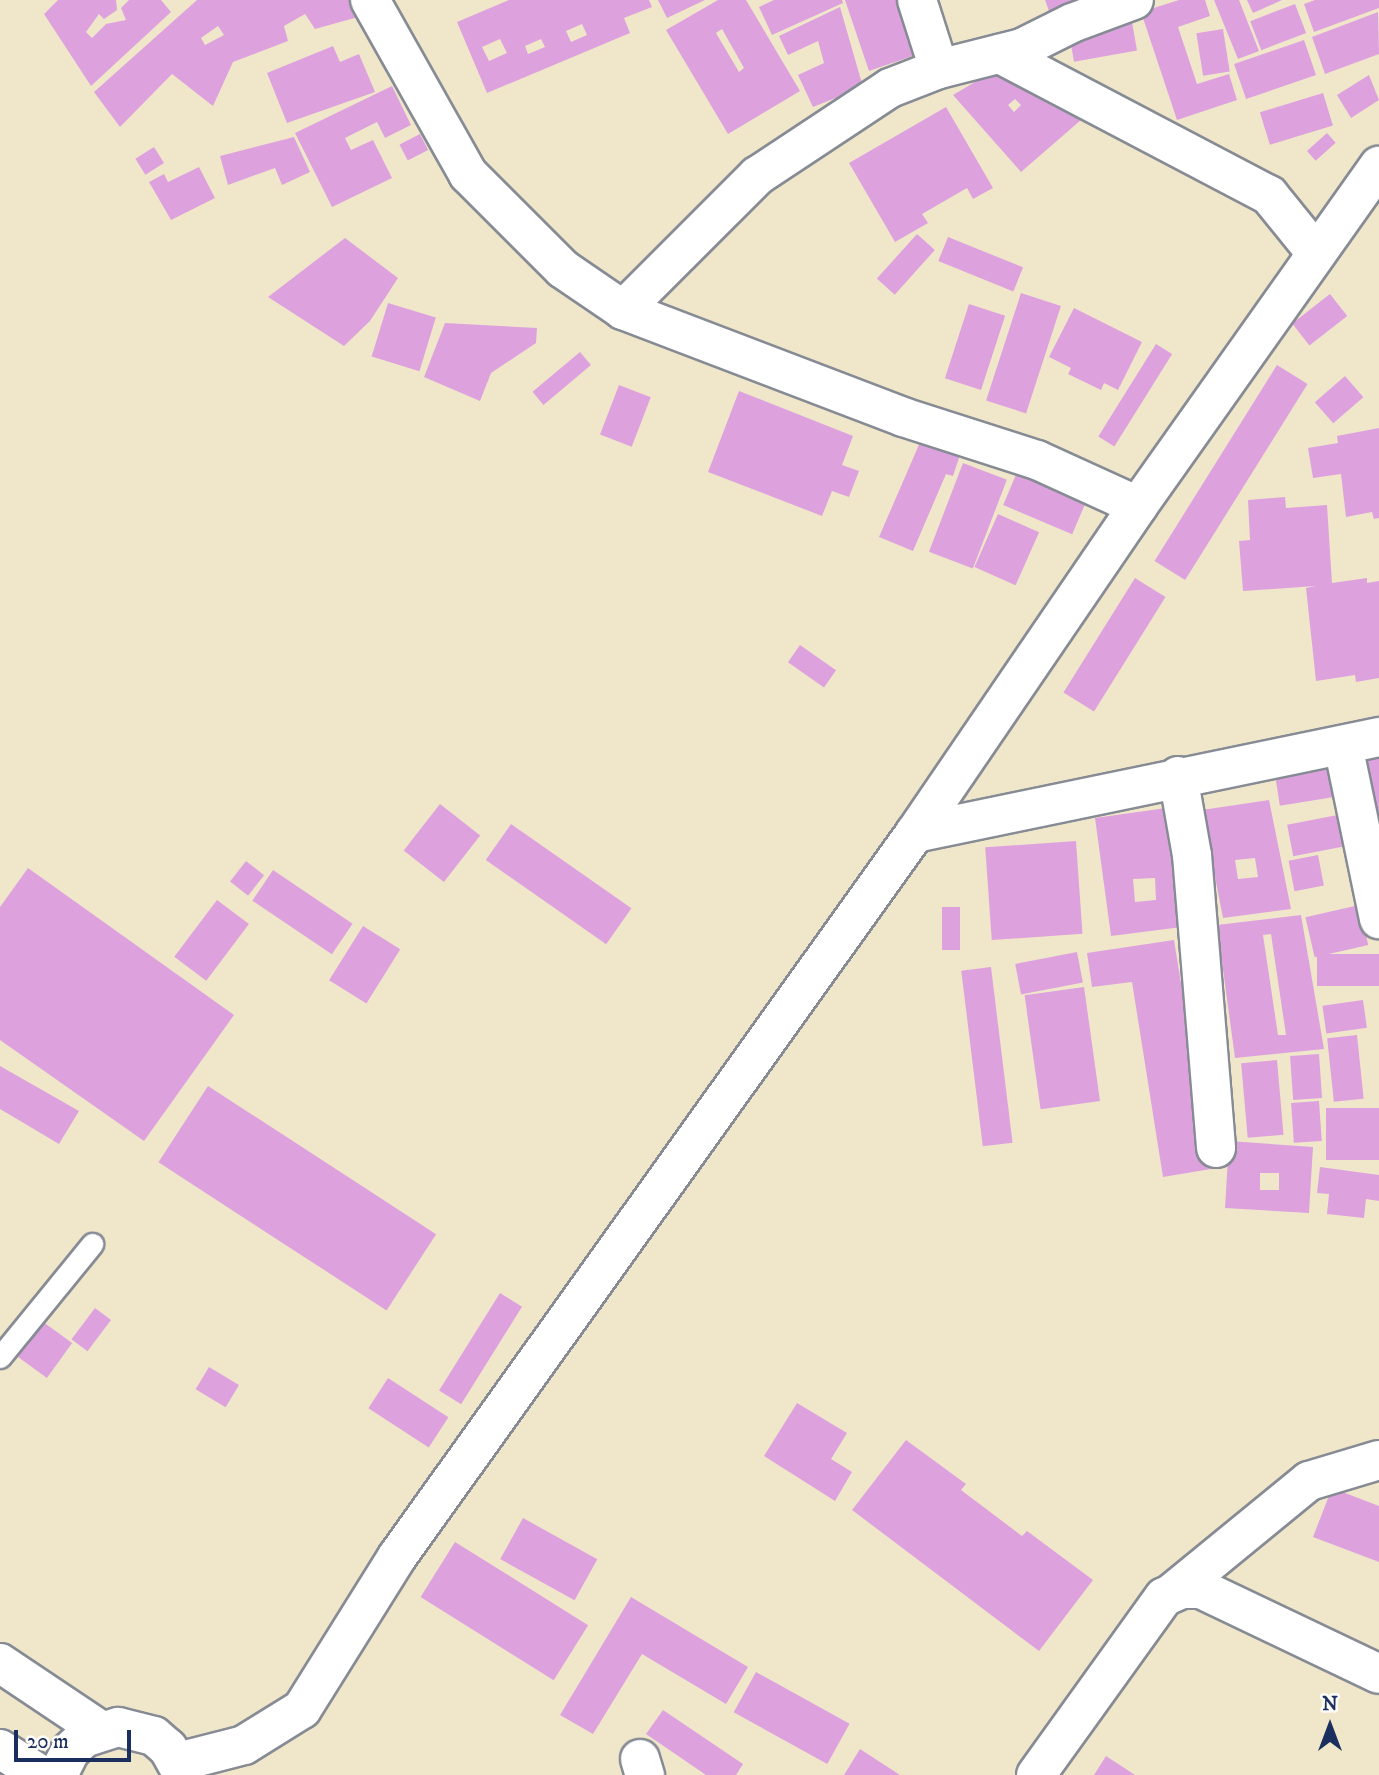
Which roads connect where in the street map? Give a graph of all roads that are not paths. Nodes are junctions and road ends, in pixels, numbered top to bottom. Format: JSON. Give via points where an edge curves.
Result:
{"nodes":[{"id":1,"x":370,"y":0,"type":"edge"},
{"id":2,"x":917,"y":0,"type":"edge"},
{"id":3,"x":1134,"y":0,"type":"edge"},
{"id":4,"x":1000,"y":54,"type":"junction"},
{"id":5,"x":939,"y":69,"type":"junction"},
{"id":6,"x":1379,"y":166,"type":"edge"},
{"id":7,"x":1317,"y":253,"type":"junction"},
{"id":8,"x":623,"y":310,"type":"junction"},
{"id":9,"x":1138,"y":506,"type":"junction"},
{"id":10,"x":1361,"y":741,"type":"edge"},
{"id":11,"x":1178,"y":776,"type":"junction"},
{"id":12,"x":915,"y":833,"type":"junction"},
{"id":13,"x":1379,"y":919,"type":"edge"},
{"id":14,"x":1216,"y":1148,"type":"dead end"},
{"id":15,"x":92,"y":1244,"type":"dead end"},
{"id":16,"x":0,"y":1357,"type":"edge"},
{"id":17,"x":1379,"y":1461,"type":"edge"},
{"id":18,"x":1172,"y":1593,"type":"junction"},
{"id":19,"x":0,"y":1663,"type":"edge"},
{"id":20,"x":1379,"y":1674,"type":"edge"},
{"id":21,"x":100,"y":1730,"type":"junction"},
{"id":22,"x":0,"y":1748,"type":"edge"},
{"id":23,"x":180,"y":1768,"type":"edge"},
{"id":24,"x":41,"y":1775,"type":"edge"},
{"id":25,"x":58,"y":1775,"type":"edge"},
{"id":26,"x":1036,"y":1775,"type":"edge"}],
"edges":[{"from":1,"to":8,"type":"street","via":[[468,174],[563,268]]},
{"from":2,"to":5,"type":"street"},
{"from":3,"to":4,"type":"street"},
{"from":4,"to":5,"type":"street"},
{"from":4,"to":7,"type":"street","via":[[1269,195]]},
{"from":5,"to":8,"type":"street","via":[[890,88],[757,176]]},
{"from":6,"to":7,"type":"street"},
{"from":7,"to":9,"type":"street"},
{"from":8,"to":9,"type":"street","via":[[902,418],[1037,460]]},
{"from":9,"to":12,"type":"street"},
{"from":10,"to":11,"type":"street"},
{"from":10,"to":13,"type":"street"},
{"from":11,"to":12,"type":"street"},
{"from":11,"to":14,"type":"street","via":[[1192,855]]},
{"from":12,"to":23,"type":"street","via":[[397,1557],[302,1709],[244,1745]]},
{"from":15,"to":16,"type":"lane"},
{"from":17,"to":18,"type":"street","via":[[1309,1481]]},
{"from":18,"to":20,"type":"street","via":[[1201,1589]]},
{"from":18,"to":26,"type":"street","via":[[1164,1597]]},
{"from":19,"to":21,"type":"street"},
{"from":21,"to":23,"type":"street","via":[[118,1727],[154,1736]]},
{"from":21,"to":25,"type":"street","via":[[70,1751]]},
{"from":22,"to":24,"type":"street"}]}
